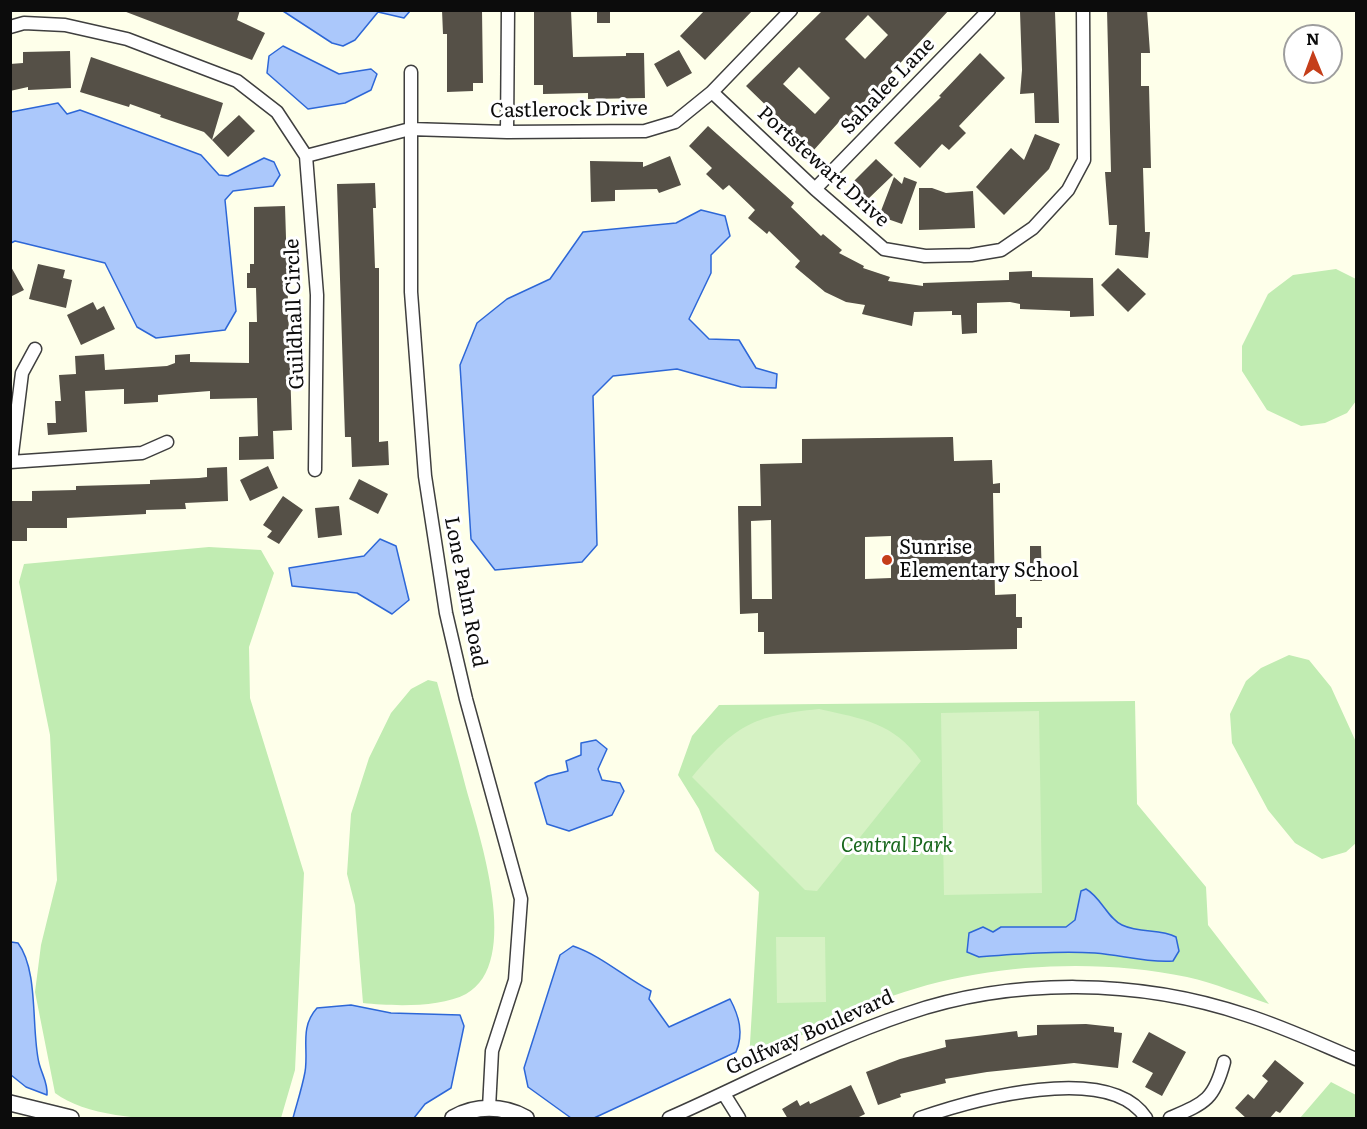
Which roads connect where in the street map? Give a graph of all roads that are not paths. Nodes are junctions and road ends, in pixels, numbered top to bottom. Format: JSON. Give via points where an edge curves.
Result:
{"nodes":[{"id":1,"x":508,"y":10,"type":"edge"},
{"id":2,"x":791,"y":10,"type":"edge"},
{"id":3,"x":989,"y":10,"type":"edge"},
{"id":4,"x":1083,"y":10,"type":"edge"},
{"id":5,"x":10,"y":27,"type":"edge"},
{"id":6,"x":411,"y":72,"type":"dead end"},
{"id":7,"x":712,"y":92,"type":"junction"},
{"id":8,"x":410,"y":129,"type":"junction"},
{"id":9,"x":507,"y":132,"type":"junction"},
{"id":10,"x":306,"y":156,"type":"junction"},
{"id":11,"x":815,"y":189,"type":"junction"},
{"id":12,"x":35,"y":349,"type":"dead end"},
{"id":13,"x":167,"y":442,"type":"dead end"},
{"id":14,"x":11,"y":462,"type":"edge"},
{"id":15,"x":315,"y":470,"type":"dead end"},
{"id":16,"x":1356,"y":1059,"type":"edge"},
{"id":17,"x":1224,"y":1062,"type":"dead end"},
{"id":18,"x":724,"y":1094,"type":"junction"},
{"id":19,"x":10,"y":1103,"type":"edge"},
{"id":20,"x":489,"y":1108,"type":"junction"},
{"id":21,"x":71,"y":1119,"type":"edge"},
{"id":22,"x":453,"y":1119,"type":"edge"},
{"id":23,"x":526,"y":1119,"type":"edge"},
{"id":24,"x":669,"y":1119,"type":"edge"},
{"id":25,"x":739,"y":1119,"type":"edge"},
{"id":26,"x":920,"y":1119,"type":"edge"},
{"id":27,"x":1146,"y":1119,"type":"edge"},
{"id":28,"x":1170,"y":1119,"type":"edge"}],
"edges":[{"from":1,"to":9,"type":"street"},
{"from":2,"to":7,"type":"street","name":"Castlerock Drive"},
{"from":3,"to":11,"type":"street","name":"Sahalee Lane"},
{"from":4,"to":11,"type":"street","name":"Portstewart Drive","via":[[1084,160],[1068,190],[1033,228],[1001,250],[925,256],[885,249]]},
{"from":5,"to":10,"type":"street","name":"Guildhall Circle","via":[[24,23],[65,25],[127,39],[237,81],[277,112]]},
{"from":6,"to":8,"type":"street","name":"Lone Palm Road"},
{"from":7,"to":9,"type":"street","name":"Castlerock Drive","via":[[675,123],[645,131]]},
{"from":7,"to":11,"type":"street","name":"Portstewart Drive"},
{"from":8,"to":9,"type":"street","name":"Castlerock Drive"},
{"from":8,"to":10,"type":"street"},
{"from":8,"to":20,"type":"street","name":"Lone Palm Road","via":[[411,292],[425,476],[446,613],[521,899],[515,980],[492,1051]]},
{"from":10,"to":15,"type":"street","name":"Guildhall Circle","via":[[317,295]]},
{"from":12,"to":14,"type":"street","via":[[22,374]]},
{"from":13,"to":14,"type":"street","via":[[142,453]]},
{"from":16,"to":18,"type":"street","name":"Golfway Boulevard","via":[[1246,1015],[1190,1000],[1134,990],[1016,989],[908,1013]]},
{"from":17,"to":28,"type":"street","via":[[1217,1089],[1197,1107]]},
{"from":18,"to":24,"type":"street","name":"Golfway Boulevard"},
{"from":18,"to":25,"type":"street"},
{"from":19,"to":21,"type":"street"},
{"from":20,"to":22,"type":"street"},
{"from":20,"to":23,"type":"street","via":[[507,1110]]},
{"from":26,"to":27,"type":"street","via":[[964,1103],[1041,1090],[1098,1090],[1126,1099]]}]}
